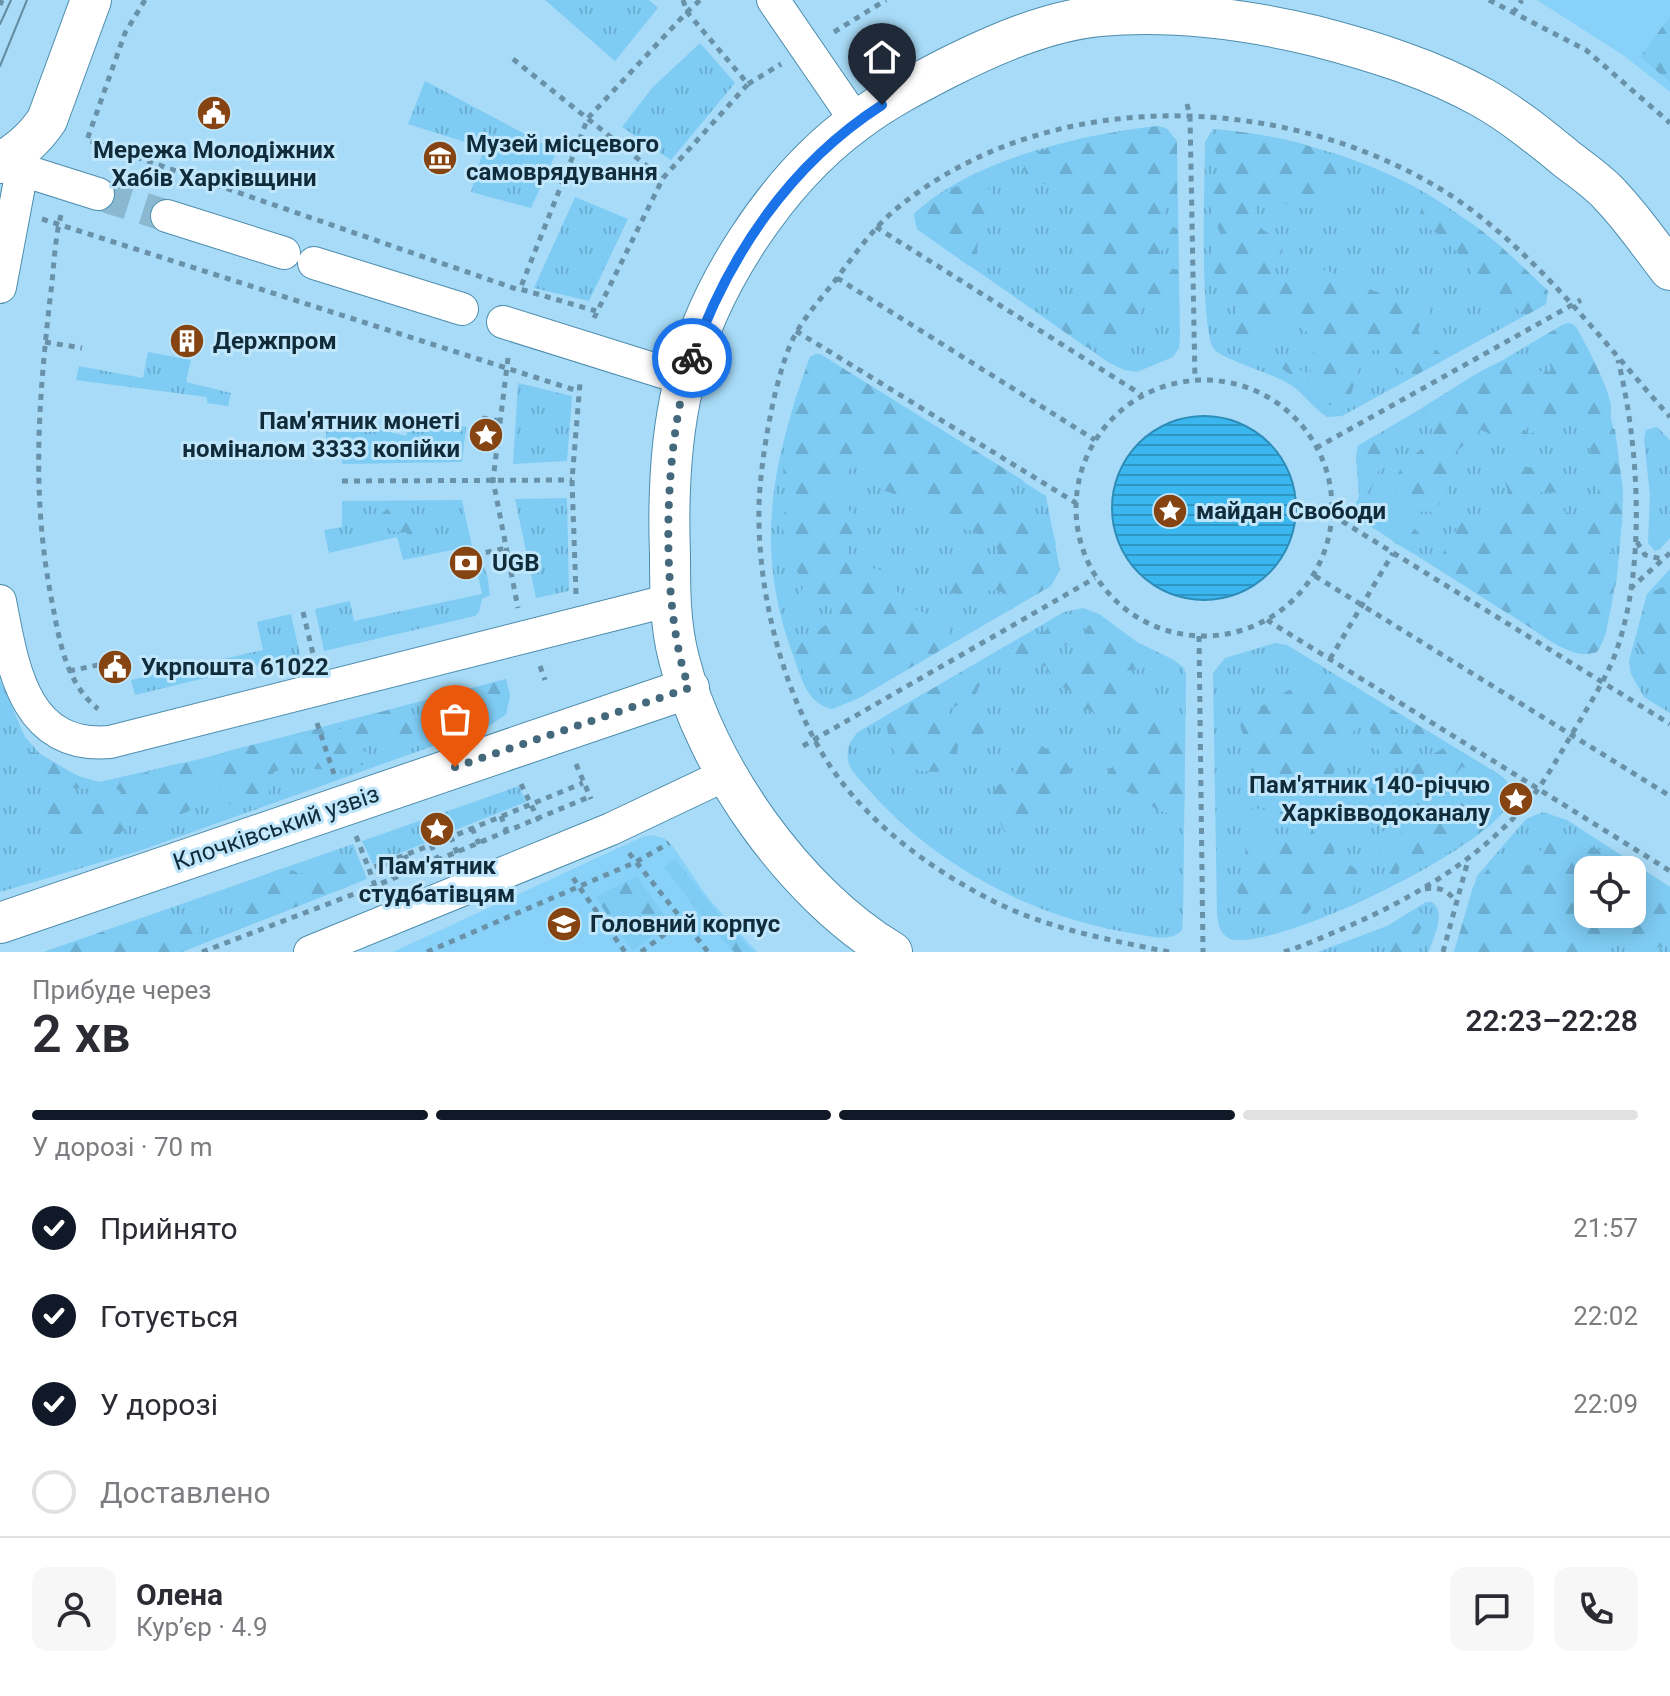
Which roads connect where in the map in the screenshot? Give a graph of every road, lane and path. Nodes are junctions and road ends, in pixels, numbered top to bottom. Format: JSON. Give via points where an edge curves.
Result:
{"nodes":[{"id":1,"x":91,"y":0,"type":"edge"},
{"id":2,"x":145,"y":0,"type":"edge"},
{"id":3,"x":683,"y":0,"type":"edge"},
{"id":4,"x":700,"y":0,"type":"edge"},
{"id":5,"x":773,"y":0,"type":"edge"},
{"id":6,"x":1489,"y":0,"type":"edge"},
{"id":7,"x":1522,"y":0,"type":"edge"},
{"id":8,"x":1094,"y":8,"type":"edge"},
{"id":9,"x":687,"y":12,"type":"junction"},
{"id":10,"x":1513,"y":13,"type":"junction"},
{"id":11,"x":513,"y":59,"type":"dead end"},
{"id":12,"x":1187,"y":104,"type":"dead end"},
{"id":13,"x":1190,"y":116,"type":"junction"},
{"id":14,"x":588,"y":118,"type":"junction"},
{"id":15,"x":856,"y":121,"type":"junction"},
{"id":16,"x":1670,"y":123,"type":"edge"},
{"id":17,"x":11,"y":167,"type":"edge"},
{"id":18,"x":663,"y":178,"type":"junction"},
{"id":19,"x":98,"y":194,"type":"tunnel mouth"},
{"id":20,"x":63,"y":210,"type":"dead end"},
{"id":21,"x":34,"y":216,"type":"dead end"},
{"id":22,"x":167,"y":216,"type":"tunnel mouth"},
{"id":23,"x":59,"y":224,"type":"junction"},
{"id":24,"x":876,"y":227,"type":"junction"},
{"id":25,"x":1670,"y":270,"type":"edge"},
{"id":26,"x":837,"y":278,"type":"junction"},
{"id":27,"x":0,"y":287,"type":"edge"},
{"id":28,"x":520,"y":289,"type":"junction"},
{"id":29,"x":1581,"y":300,"type":"dead end"},
{"id":30,"x":1571,"y":306,"type":"junction"},
{"id":31,"x":462,"y":309,"type":"dead end"},
{"id":32,"x":503,"y":322,"type":"dead end"},
{"id":33,"x":796,"y":331,"type":"junction"},
{"id":34,"x":45,"y":342,"type":"junction"},
{"id":35,"x":82,"y":348,"type":"dead end"},
{"id":36,"x":508,"y":354,"type":"dead end"},
{"id":37,"x":1617,"y":358,"type":"junction"},
{"id":38,"x":506,"y":368,"type":"junction"},
{"id":39,"x":685,"y":379,"type":"junction"},
{"id":40,"x":1195,"y":380,"type":"junction"},
{"id":41,"x":580,"y":383,"type":"dead end"},
{"id":42,"x":578,"y":391,"type":"junction"},
{"id":43,"x":1142,"y":395,"type":"junction"},
{"id":44,"x":1670,"y":417,"type":"edge"},
{"id":45,"x":482,"y":418,"type":"dead end"},
{"id":46,"x":500,"y":421,"type":"junction"},
{"id":47,"x":1095,"y":440,"type":"junction"},
{"id":48,"x":1316,"y":448,"type":"junction"},
{"id":49,"x":493,"y":480,"type":"junction"},
{"id":50,"x":572,"y":480,"type":"junction"},
{"id":51,"x":342,"y":481,"type":"dead end"},
{"id":52,"x":1076,"y":503,"type":"junction"},
{"id":53,"x":1332,"y":515,"type":"junction"},
{"id":54,"x":1635,"y":537,"type":"junction"},
{"id":55,"x":507,"y":548,"type":"junction"},
{"id":56,"x":1393,"y":553,"type":"junction"},
{"id":57,"x":1670,"y":553,"type":"edge"},
{"id":58,"x":474,"y":555,"type":"dead end"},
{"id":59,"x":1663,"y":559,"type":"junction"},
{"id":60,"x":1315,"y":576,"type":"junction"},
{"id":61,"x":1095,"y":578,"type":"junction"},
{"id":62,"x":1629,"y":590,"type":"junction"},
{"id":63,"x":577,"y":599,"type":"dead end"},
{"id":64,"x":671,"y":600,"type":"junction"},
{"id":65,"x":0,"y":601,"type":"edge"},
{"id":66,"x":1362,"y":605,"type":"junction"},
{"id":67,"x":303,"y":612,"type":"dead end"},
{"id":68,"x":519,"y":613,"type":"dead end"},
{"id":69,"x":1267,"y":620,"type":"junction"},
{"id":70,"x":1199,"y":636,"type":"junction"},
{"id":71,"x":1330,"y":659,"type":"junction"},
{"id":72,"x":103,"y":664,"type":"dead end"},
{"id":73,"x":315,"y":664,"type":"dead end"},
{"id":74,"x":69,"y":671,"type":"junction"},
{"id":75,"x":1603,"y":682,"type":"junction"},
{"id":76,"x":689,"y":688,"type":"junction"},
{"id":77,"x":101,"y":711,"type":"dead end"},
{"id":78,"x":1670,"y":724,"type":"edge"},
{"id":79,"x":319,"y":728,"type":"dead end"},
{"id":80,"x":1571,"y":735,"type":"junction"},
{"id":81,"x":815,"y":739,"type":"junction"},
{"id":82,"x":803,"y":746,"type":"dead end"},
{"id":83,"x":575,"y":763,"type":"dead end"},
{"id":84,"x":725,"y":775,"type":"junction"},
{"id":85,"x":336,"y":781,"type":"dead end"},
{"id":86,"x":583,"y":783,"type":"junction"},
{"id":87,"x":1539,"y":789,"type":"junction"},
{"id":88,"x":1670,"y":796,"type":"edge"},
{"id":89,"x":501,"y":816,"type":"junction"},
{"id":90,"x":472,"y":828,"type":"junction"},
{"id":91,"x":611,"y":829,"type":"junction"},
{"id":92,"x":507,"y":832,"type":"junction"},
{"id":93,"x":358,"y":841,"type":"dead end"},
{"id":94,"x":669,"y":843,"type":"dead end"},
{"id":95,"x":479,"y":844,"type":"junction"},
{"id":96,"x":557,"y":852,"type":"junction"},
{"id":97,"x":457,"y":853,"type":"junction"},
{"id":98,"x":405,"y":855,"type":"junction"},
{"id":99,"x":1469,"y":856,"type":"junction"},
{"id":100,"x":438,"y":860,"type":"junction"},
{"id":101,"x":387,"y":862,"type":"junction"},
{"id":102,"x":636,"y":862,"type":"junction"},
{"id":103,"x":369,"y":869,"type":"junction"},
{"id":104,"x":411,"y":871,"type":"junction"},
{"id":105,"x":1670,"y":871,"type":"edge"},
{"id":106,"x":394,"y":878,"type":"junction"},
{"id":107,"x":375,"y":886,"type":"junction"},
{"id":108,"x":578,"y":886,"type":"junction"},
{"id":109,"x":1421,"y":890,"type":"junction"},
{"id":110,"x":1456,"y":904,"type":"junction"},
{"id":111,"x":682,"y":921,"type":"junction"},
{"id":112,"x":0,"y":923,"type":"edge"},
{"id":113,"x":202,"y":952,"type":"edge"},
{"id":114,"x":310,"y":952,"type":"edge"},
{"id":115,"x":427,"y":952,"type":"edge"},
{"id":116,"x":625,"y":952,"type":"edge"},
{"id":117,"x":641,"y":952,"type":"edge"},
{"id":118,"x":708,"y":952,"type":"edge"},
{"id":119,"x":892,"y":952,"type":"edge"},
{"id":120,"x":1169,"y":952,"type":"edge"},
{"id":121,"x":1203,"y":952,"type":"edge"},
{"id":122,"x":1284,"y":952,"type":"edge"},
{"id":123,"x":1443,"y":952,"type":"edge"}],
"edges":[{"from":1,"to":17,"type":"main road","via":[[47,120]]},
{"from":2,"to":28,"type":"path","via":[[125,33],[87,140]]},
{"from":3,"to":9,"type":"path"},
{"from":4,"to":9,"type":"path"},
{"from":5,"to":15,"type":"lane"},
{"from":6,"to":10,"type":"path"},
{"from":7,"to":10,"type":"path"},
{"from":8,"to":15,"type":"main road","via":[[972,55]]},
{"from":8,"to":25,"type":"main road","via":[[1292,31],[1419,68],[1485,99],[1547,143],[1609,193]]},
{"from":9,"to":14,"type":"path"},
{"from":9,"to":18,"type":"path","via":[[748,84]]},
{"from":10,"to":16,"type":"path","via":[[1586,50]]},
{"from":11,"to":14,"type":"path"},
{"from":12,"to":13,"type":"path"},
{"from":13,"to":24,"type":"path","via":[[1074,127],[1003,148],[917,193]]},
{"from":13,"to":30,"type":"path","via":[[1272,124],[1311,134],[1428,182],[1507,241]]},
{"from":13,"to":40,"type":"path"},
{"from":14,"to":18,"type":"path"},
{"from":14,"to":28,"type":"path"},
{"from":15,"to":39,"type":"main road","via":[[781,194],[741,252],[710,309]]},
{"from":17,"to":19,"type":"lane"},
{"from":17,"to":27,"type":"lane"},
{"from":18,"to":28,"type":"path","via":[[596,311]]},
{"from":20,"to":23,"type":"path"},
{"from":21,"to":23,"type":"path"},
{"from":22,"to":31,"type":"lane"},
{"from":23,"to":34,"type":"path"},
{"from":23,"to":38,"type":"path"},
{"from":24,"to":26,"type":"path"},
{"from":24,"to":43,"type":"path"},
{"from":26,"to":33,"type":"path"},
{"from":26,"to":47,"type":"path"},
{"from":29,"to":30,"type":"path"},
{"from":30,"to":37,"type":"path"},
{"from":30,"to":48,"type":"path"},
{"from":32,"to":39,"type":"lane"},
{"from":33,"to":52,"type":"path"},
{"from":33,"to":81,"type":"path","via":[[764,452],[760,549],[766,600],[781,654]]},
{"from":34,"to":35,"type":"path"},
{"from":34,"to":74,"type":"path","via":[[38,511]]},
{"from":36,"to":38,"type":"path"},
{"from":37,"to":44,"type":"path"},
{"from":37,"to":54,"type":"path","via":[[1632,437]]},
{"from":38,"to":42,"type":"path"},
{"from":38,"to":46,"type":"path"},
{"from":39,"to":64,"type":"main road","via":[[670,481]]},
{"from":40,"to":43,"type":"path"},
{"from":40,"to":48,"type":"path","via":[[1252,387],[1293,415]]},
{"from":41,"to":42,"type":"path"},
{"from":42,"to":50,"type":"path"},
{"from":43,"to":47,"type":"path","via":[[1108,420]]},
{"from":45,"to":46,"type":"path"},
{"from":46,"to":49,"type":"path"},
{"from":47,"to":52,"type":"path","via":[[1082,464]]},
{"from":48,"to":53,"type":"path","via":[[1329,480]]},
{"from":49,"to":50,"type":"path"},
{"from":49,"to":51,"type":"path"},
{"from":49,"to":55,"type":"path"},
{"from":50,"to":63,"type":"path"},
{"from":52,"to":61,"type":"path","via":[[1079,535]]},
{"from":53,"to":56,"type":"path"},
{"from":53,"to":60,"type":"path"},
{"from":54,"to":59,"type":"path","via":[[1645,555]]},
{"from":54,"to":62,"type":"path"},
{"from":55,"to":58,"type":"path"},
{"from":55,"to":68,"type":"path"},
{"from":56,"to":66,"type":"path"},
{"from":56,"to":75,"type":"path"},
{"from":57,"to":59,"type":"path"},
{"from":59,"to":62,"type":"path"},
{"from":60,"to":66,"type":"path"},
{"from":60,"to":69,"type":"path"},
{"from":61,"to":70,"type":"path","via":[[1135,617],[1157,628]]},
{"from":61,"to":81,"type":"path"},
{"from":62,"to":75,"type":"path","via":[[1618,647]]},
{"from":64,"to":65,"type":"lane","via":[[91,743],[50,728],[31,705],[14,664]]},
{"from":64,"to":76,"type":"main road","via":[[679,661]]},
{"from":66,"to":71,"type":"path"},
{"from":66,"to":80,"type":"path"},
{"from":67,"to":73,"type":"path"},
{"from":69,"to":70,"type":"path","via":[[1234,633]]},
{"from":69,"to":71,"type":"path"},
{"from":70,"to":121,"type":"path"},
{"from":71,"to":87,"type":"path"},
{"from":72,"to":74,"type":"path"},
{"from":74,"to":77,"type":"path"},
{"from":75,"to":78,"type":"path"},
{"from":75,"to":80,"type":"path"},
{"from":76,"to":84,"type":"main road"},
{"from":76,"to":112,"type":"main road","name":"Клочківський узвіз"},
{"from":79,"to":85,"type":"path"},
{"from":80,"to":87,"type":"path"},
{"from":80,"to":88,"type":"path"},
{"from":81,"to":82,"type":"path"},
{"from":81,"to":120,"type":"path","via":[[854,797],[928,863],[960,883],[1026,915],[1102,939]]},
{"from":83,"to":86,"type":"path"},
{"from":84,"to":91,"type":"lane"},
{"from":84,"to":119,"type":"main road","via":[[781,853],[825,899]]},
{"from":86,"to":89,"type":"path"},
{"from":86,"to":92,"type":"path","via":[[589,797]]},
{"from":87,"to":99,"type":"path"},
{"from":87,"to":105,"type":"path"},
{"from":89,"to":90,"type":"path"},
{"from":89,"to":92,"type":"path"},
{"from":90,"to":95,"type":"path"},
{"from":90,"to":97,"type":"path","via":[[451,837]]},
{"from":91,"to":96,"type":"lane"},
{"from":91,"to":102,"type":"path"},
{"from":92,"to":95,"type":"path"},
{"from":93,"to":103,"type":"path"},
{"from":94,"to":102,"type":"path"},
{"from":95,"to":97,"type":"path"},
{"from":96,"to":108,"type":"path"},
{"from":96,"to":114,"type":"lane"},
{"from":97,"to":100,"type":"path"},
{"from":98,"to":100,"type":"path","via":[[431,845]]},
{"from":98,"to":101,"type":"path"},
{"from":98,"to":104,"type":"path"},
{"from":99,"to":109,"type":"path"},
{"from":99,"to":110,"type":"path"},
{"from":100,"to":104,"type":"path"},
{"from":101,"to":103,"type":"path"},
{"from":101,"to":106,"type":"path"},
{"from":102,"to":108,"type":"path"},
{"from":102,"to":111,"type":"path"},
{"from":103,"to":107,"type":"path"},
{"from":104,"to":106,"type":"path"},
{"from":106,"to":107,"type":"path"},
{"from":107,"to":113,"type":"path"},
{"from":108,"to":115,"type":"path"},
{"from":108,"to":116,"type":"path"},
{"from":109,"to":110,"type":"path","via":[[1439,889]]},
{"from":109,"to":122,"type":"path"},
{"from":110,"to":123,"type":"path"},
{"from":111,"to":117,"type":"path"},
{"from":111,"to":118,"type":"path"}]}
